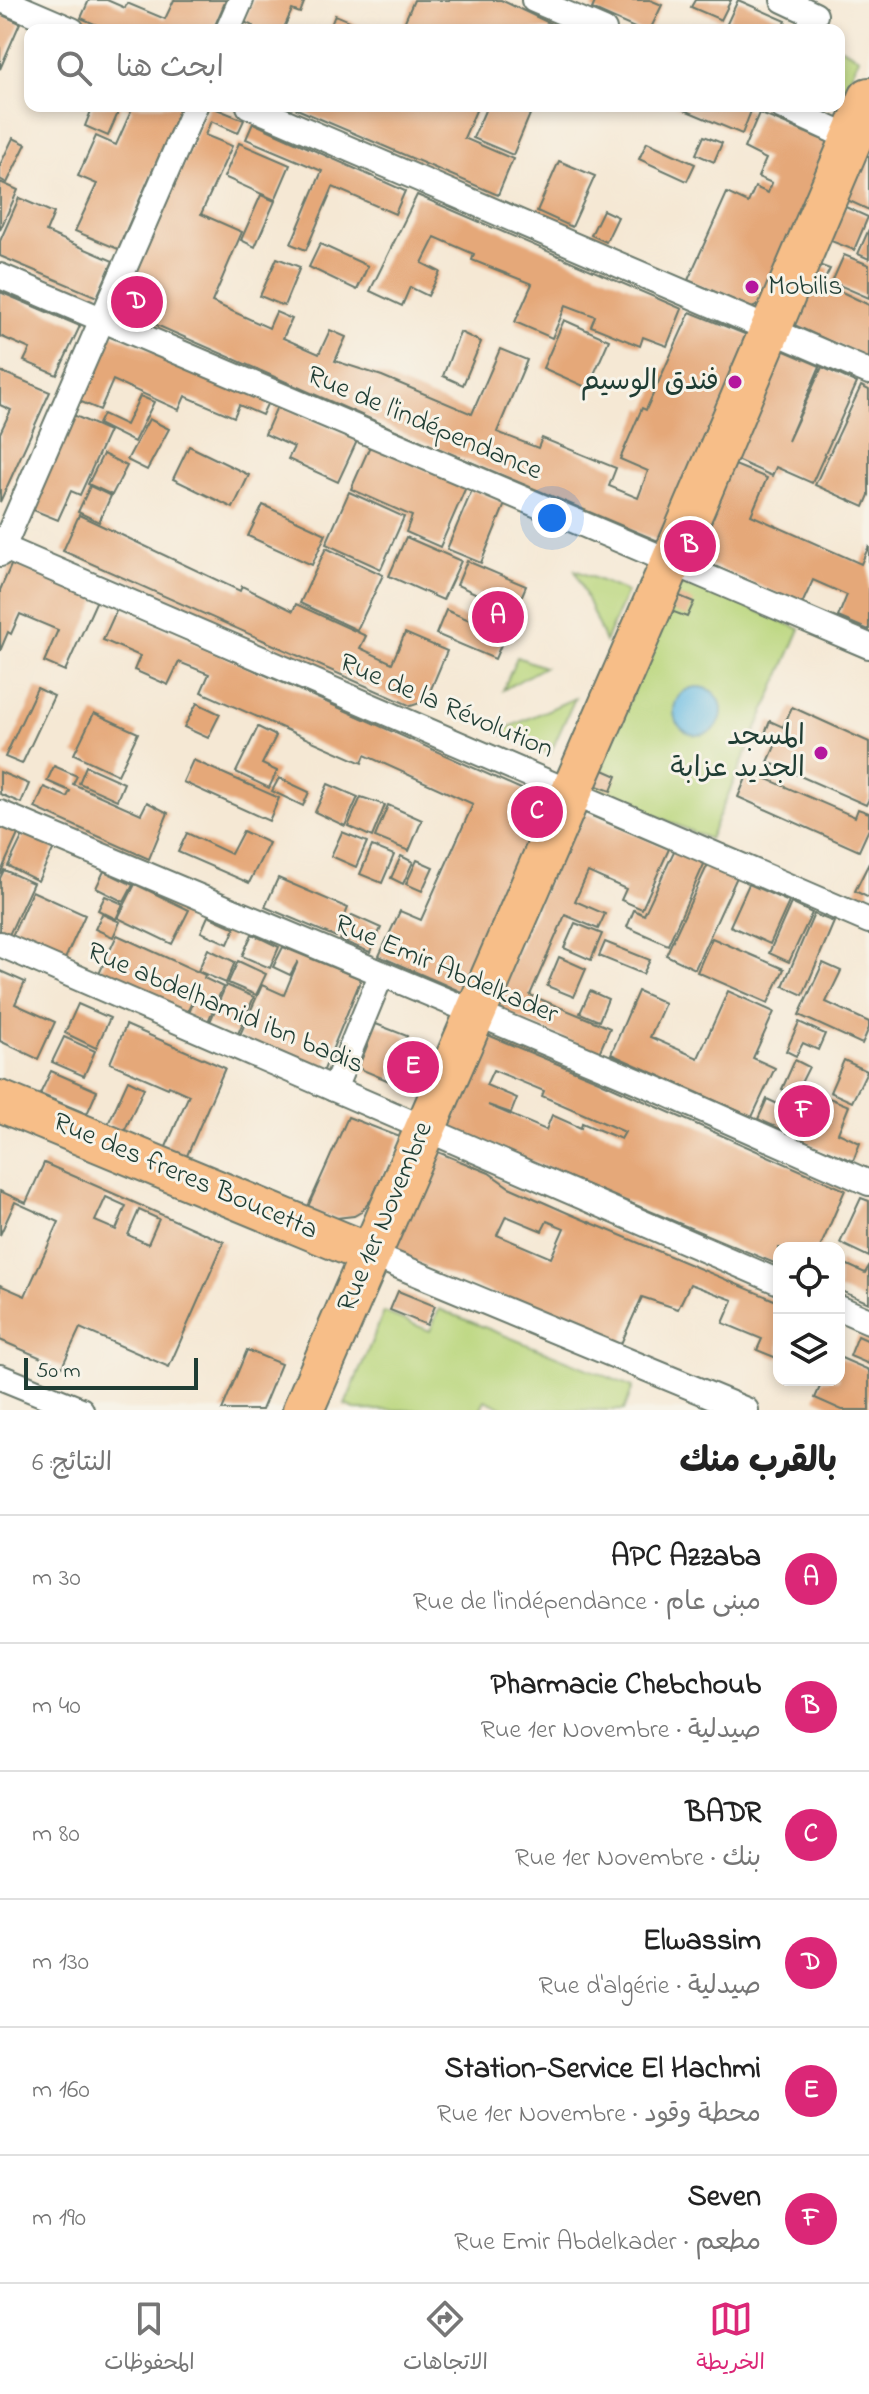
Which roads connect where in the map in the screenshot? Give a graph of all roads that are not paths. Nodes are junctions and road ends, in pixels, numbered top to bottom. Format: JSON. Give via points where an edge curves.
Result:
{"nodes":[{"id":1,"x":2,"y":0,"type":"edge"},
{"id":2,"x":241,"y":0,"type":"edge"},
{"id":3,"x":534,"y":0,"type":"edge"},
{"id":4,"x":783,"y":0,"type":"edge"},
{"id":5,"x":58,"y":24,"type":"edge"},
{"id":6,"x":231,"y":24,"type":"edge"},
{"id":7,"x":590,"y":24,"type":"edge"},
{"id":8,"x":811,"y":24,"type":"edge"},
{"id":9,"x":869,"y":98,"type":"edge"},
{"id":10,"x":192,"y":112,"type":"edge"},
{"id":11,"x":263,"y":112,"type":"edge"},
{"id":12,"x":794,"y":112,"type":"edge"},
{"id":13,"x":852,"y":139,"type":"junction"},
{"id":14,"x":0,"y":276,"type":"edge"},
{"id":15,"x":102,"y":320,"type":"junction"},
{"id":16,"x":771,"y":329,"type":"junction"},
{"id":17,"x":869,"y":372,"type":"edge"},
{"id":18,"x":1,"y":549,"type":"edge"},
{"id":19,"x":671,"y":563,"type":"junction"},
{"id":20,"x":869,"y":646,"type":"edge"},
{"id":21,"x":570,"y":793,"type":"junction"},
{"id":22,"x":0,"y":813,"type":"edge"},
{"id":23,"x":869,"y":921,"type":"edge"},
{"id":24,"x":0,"y":944,"type":"edge"},
{"id":25,"x":381,"y":975,"type":"junction"},
{"id":26,"x":474,"y":1014,"type":"junction"},
{"id":27,"x":334,"y":1089,"type":"junction"},
{"id":28,"x":0,"y":1101,"type":"edge"},
{"id":29,"x":425,"y":1128,"type":"junction"},
{"id":30,"x":869,"y":1183,"type":"edge"},
{"id":31,"x":370,"y":1254,"type":"junction"},
{"id":32,"x":773,"y":1279,"type":"edge"},
{"id":33,"x":845,"y":1311,"type":"edge"},
{"id":34,"x":869,"y":1321,"type":"edge"},
{"id":35,"x":0,"y":1377,"type":"edge"},
{"id":36,"x":81,"y":1410,"type":"edge"},
{"id":37,"x":303,"y":1410,"type":"edge"},
{"id":38,"x":746,"y":1410,"type":"edge"}],
"edges":[{"from":1,"to":5,"type":"street"},
{"from":2,"to":6,"type":"street"},
{"from":3,"to":7,"type":"street"},
{"from":4,"to":8,"type":"street","via":[[815,15]]},
{"from":9,"to":13,"type":"main road","name":"Rue 1er Novembre"},
{"from":10,"to":15,"type":"street"},
{"from":11,"to":16,"type":"street"},
{"from":12,"to":13,"type":"street"},
{"from":13,"to":16,"type":"main road","name":"Rue 1er Novembre"},
{"from":14,"to":15,"type":"street","name":"Rue de l'indépendance"},
{"from":15,"to":18,"type":"street"},
{"from":15,"to":19,"type":"street","name":"Rue de l'indépendance"},
{"from":16,"to":17,"type":"street"},
{"from":16,"to":19,"type":"main road","name":"Rue 1er Novembre"},
{"from":18,"to":21,"type":"street","name":"Rue de la Révolution"},
{"from":19,"to":20,"type":"street","name":"Rue de l'indépendance"},
{"from":19,"to":21,"type":"main road","name":"Rue 1er Novembre"},
{"from":21,"to":23,"type":"street","name":"Rue de la Révolution"},
{"from":21,"to":26,"type":"main road","name":"Rue 1er Novembre"},
{"from":22,"to":25,"type":"street","name":"Rue Emir Abdelkader"},
{"from":24,"to":27,"type":"street","name":"Rue abdelhamid ibn badis"},
{"from":25,"to":26,"type":"street","name":"Rue Emir Abdelkader"},
{"from":25,"to":27,"type":"street"},
{"from":26,"to":29,"type":"main road","name":"Rue 1er Novembre"},
{"from":26,"to":30,"type":"street","name":"Rue Emir Abdelkader"},
{"from":27,"to":29,"type":"street","name":"Rue abdelhamid ibn badis"},
{"from":28,"to":31,"type":"main road","name":"Rue des freres Boucetta"},
{"from":29,"to":31,"type":"main road","name":"Rue 1er Novembre"},
{"from":29,"to":32,"type":"street","name":"Rue abdelhamid ibn badis"},
{"from":31,"to":37,"type":"main road","name":"Rue 1er Novembre"},
{"from":31,"to":38,"type":"street"},
{"from":33,"to":34,"type":"street"},
{"from":35,"to":36,"type":"street"}]}
